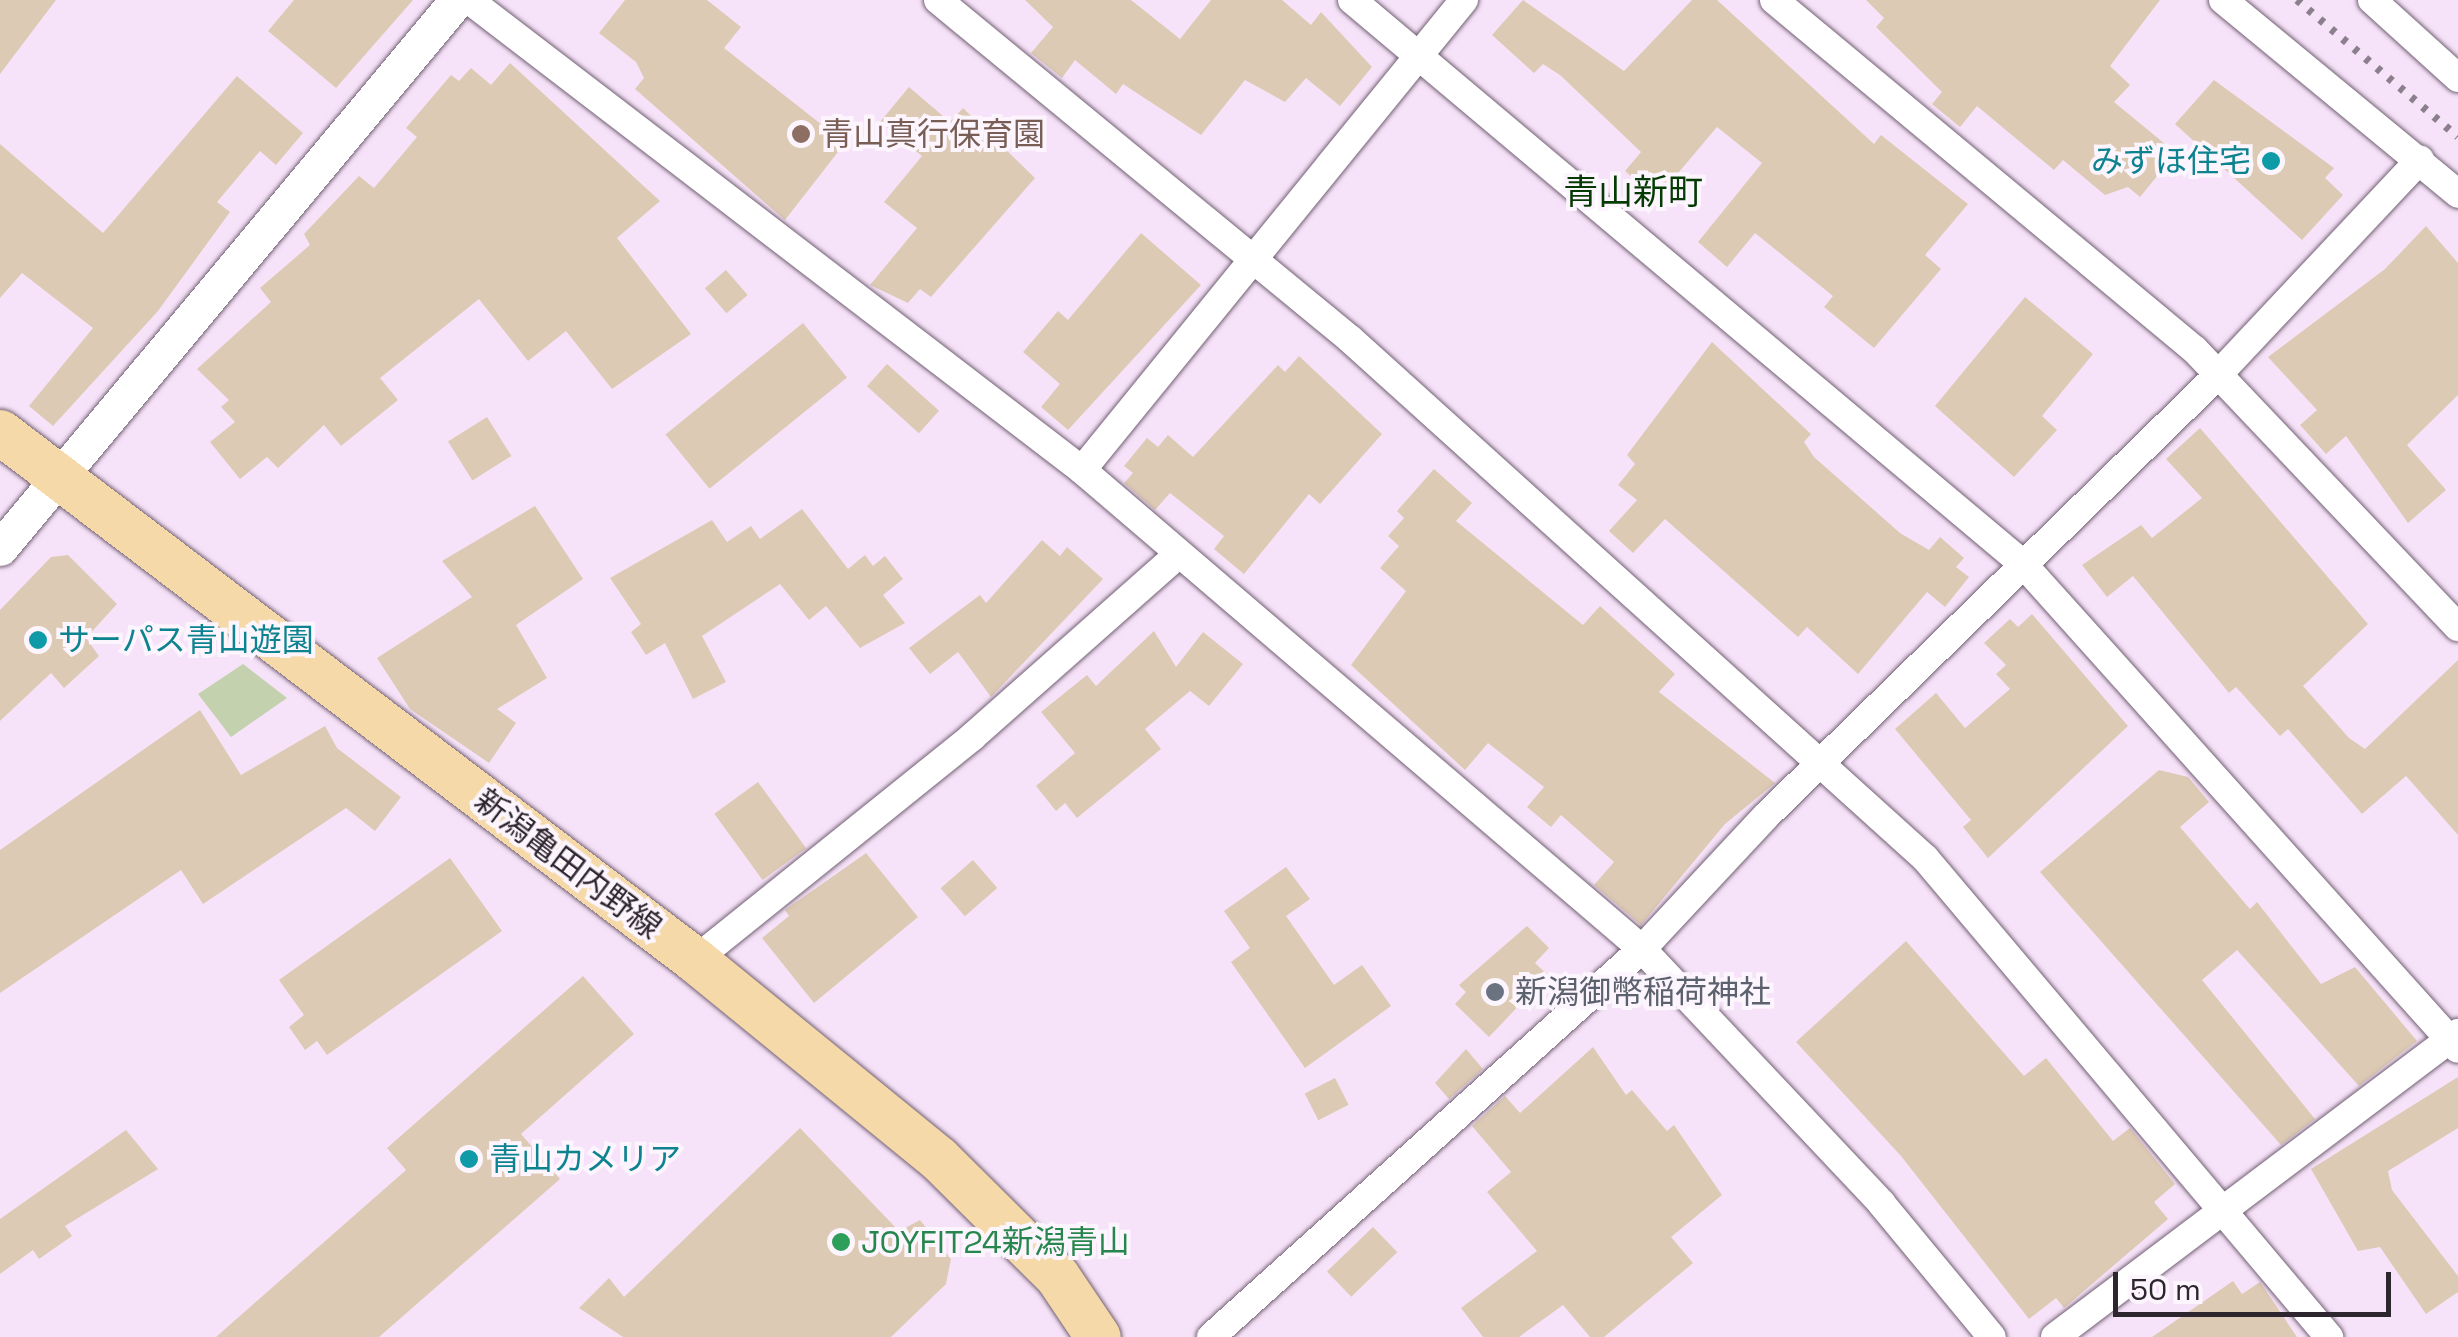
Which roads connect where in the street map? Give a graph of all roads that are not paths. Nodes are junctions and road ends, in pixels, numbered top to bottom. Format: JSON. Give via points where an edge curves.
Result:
{"nodes":[{"id":1,"x":457,"y":0,"type":"edge"},
{"id":2,"x":468,"y":0,"type":"edge"},
{"id":3,"x":938,"y":0,"type":"edge"},
{"id":4,"x":1352,"y":0,"type":"edge"},
{"id":5,"x":1464,"y":0,"type":"edge"},
{"id":6,"x":1774,"y":0,"type":"edge"},
{"id":7,"x":2223,"y":0,"type":"edge"},
{"id":8,"x":2372,"y":0,"type":"edge"},
{"id":9,"x":1418,"y":55,"type":"junction"},
{"id":10,"x":2458,"y":78,"type":"edge"},
{"id":11,"x":2420,"y":160,"type":"junction"},
{"id":12,"x":2458,"y":194,"type":"edge"},
{"id":13,"x":1251,"y":253,"type":"junction"},
{"id":14,"x":2214,"y":378,"type":"junction"},
{"id":15,"x":0,"y":432,"type":"edge"},
{"id":16,"x":1082,"y":470,"type":"junction"},
{"id":17,"x":62,"y":482,"type":"junction"},
{"id":18,"x":0,"y":548,"type":"edge"},
{"id":19,"x":1178,"y":556,"type":"junction"},
{"id":20,"x":2023,"y":564,"type":"junction"},
{"id":21,"x":2458,"y":627,"type":"edge"},
{"id":22,"x":1822,"y":763,"type":"junction"},
{"id":23,"x":1642,"y":949,"type":"junction"},
{"id":24,"x":695,"y":960,"type":"junction"},
{"id":25,"x":2456,"y":1040,"type":"edge"},
{"id":26,"x":2227,"y":1206,"type":"junction"},
{"id":27,"x":1098,"y":1337,"type":"edge"},
{"id":28,"x":1211,"y":1337,"type":"edge"},
{"id":29,"x":1992,"y":1337,"type":"edge"},
{"id":30,"x":2055,"y":1337,"type":"edge"},
{"id":31,"x":2329,"y":1337,"type":"edge"}],
"edges":[{"from":1,"to":17,"type":"street"},
{"from":2,"to":16,"type":"street"},
{"from":3,"to":13,"type":"street"},
{"from":4,"to":9,"type":"street"},
{"from":5,"to":9,"type":"street"},
{"from":6,"to":14,"type":"street","via":[[2194,350]]},
{"from":7,"to":11,"type":"street"},
{"from":8,"to":10,"type":"street"},
{"from":9,"to":13,"type":"street"},
{"from":9,"to":20,"type":"street"},
{"from":11,"to":12,"type":"street"},
{"from":11,"to":14,"type":"street"},
{"from":13,"to":16,"type":"street"},
{"from":13,"to":22,"type":"street"},
{"from":14,"to":20,"type":"street"},
{"from":14,"to":21,"type":"street"},
{"from":15,"to":17,"type":"main road","name":"新潟亀田内野線"},
{"from":16,"to":19,"type":"street"},
{"from":17,"to":18,"type":"street"},
{"from":17,"to":24,"type":"main road","name":"新潟亀田内野線"},
{"from":19,"to":23,"type":"street"},
{"from":19,"to":24,"type":"street","via":[[972,737]]},
{"from":20,"to":22,"type":"street"},
{"from":20,"to":25,"type":"street"},
{"from":22,"to":23,"type":"street"},
{"from":22,"to":26,"type":"street","via":[[1925,858]]},
{"from":23,"to":28,"type":"street"},
{"from":23,"to":29,"type":"street","via":[[1881,1203]]},
{"from":24,"to":27,"type":"main road","name":"新潟亀田内野線","via":[[938,1158],[1056,1276]]},
{"from":25,"to":26,"type":"street"},
{"from":26,"to":30,"type":"street"},
{"from":26,"to":31,"type":"street"}]}
